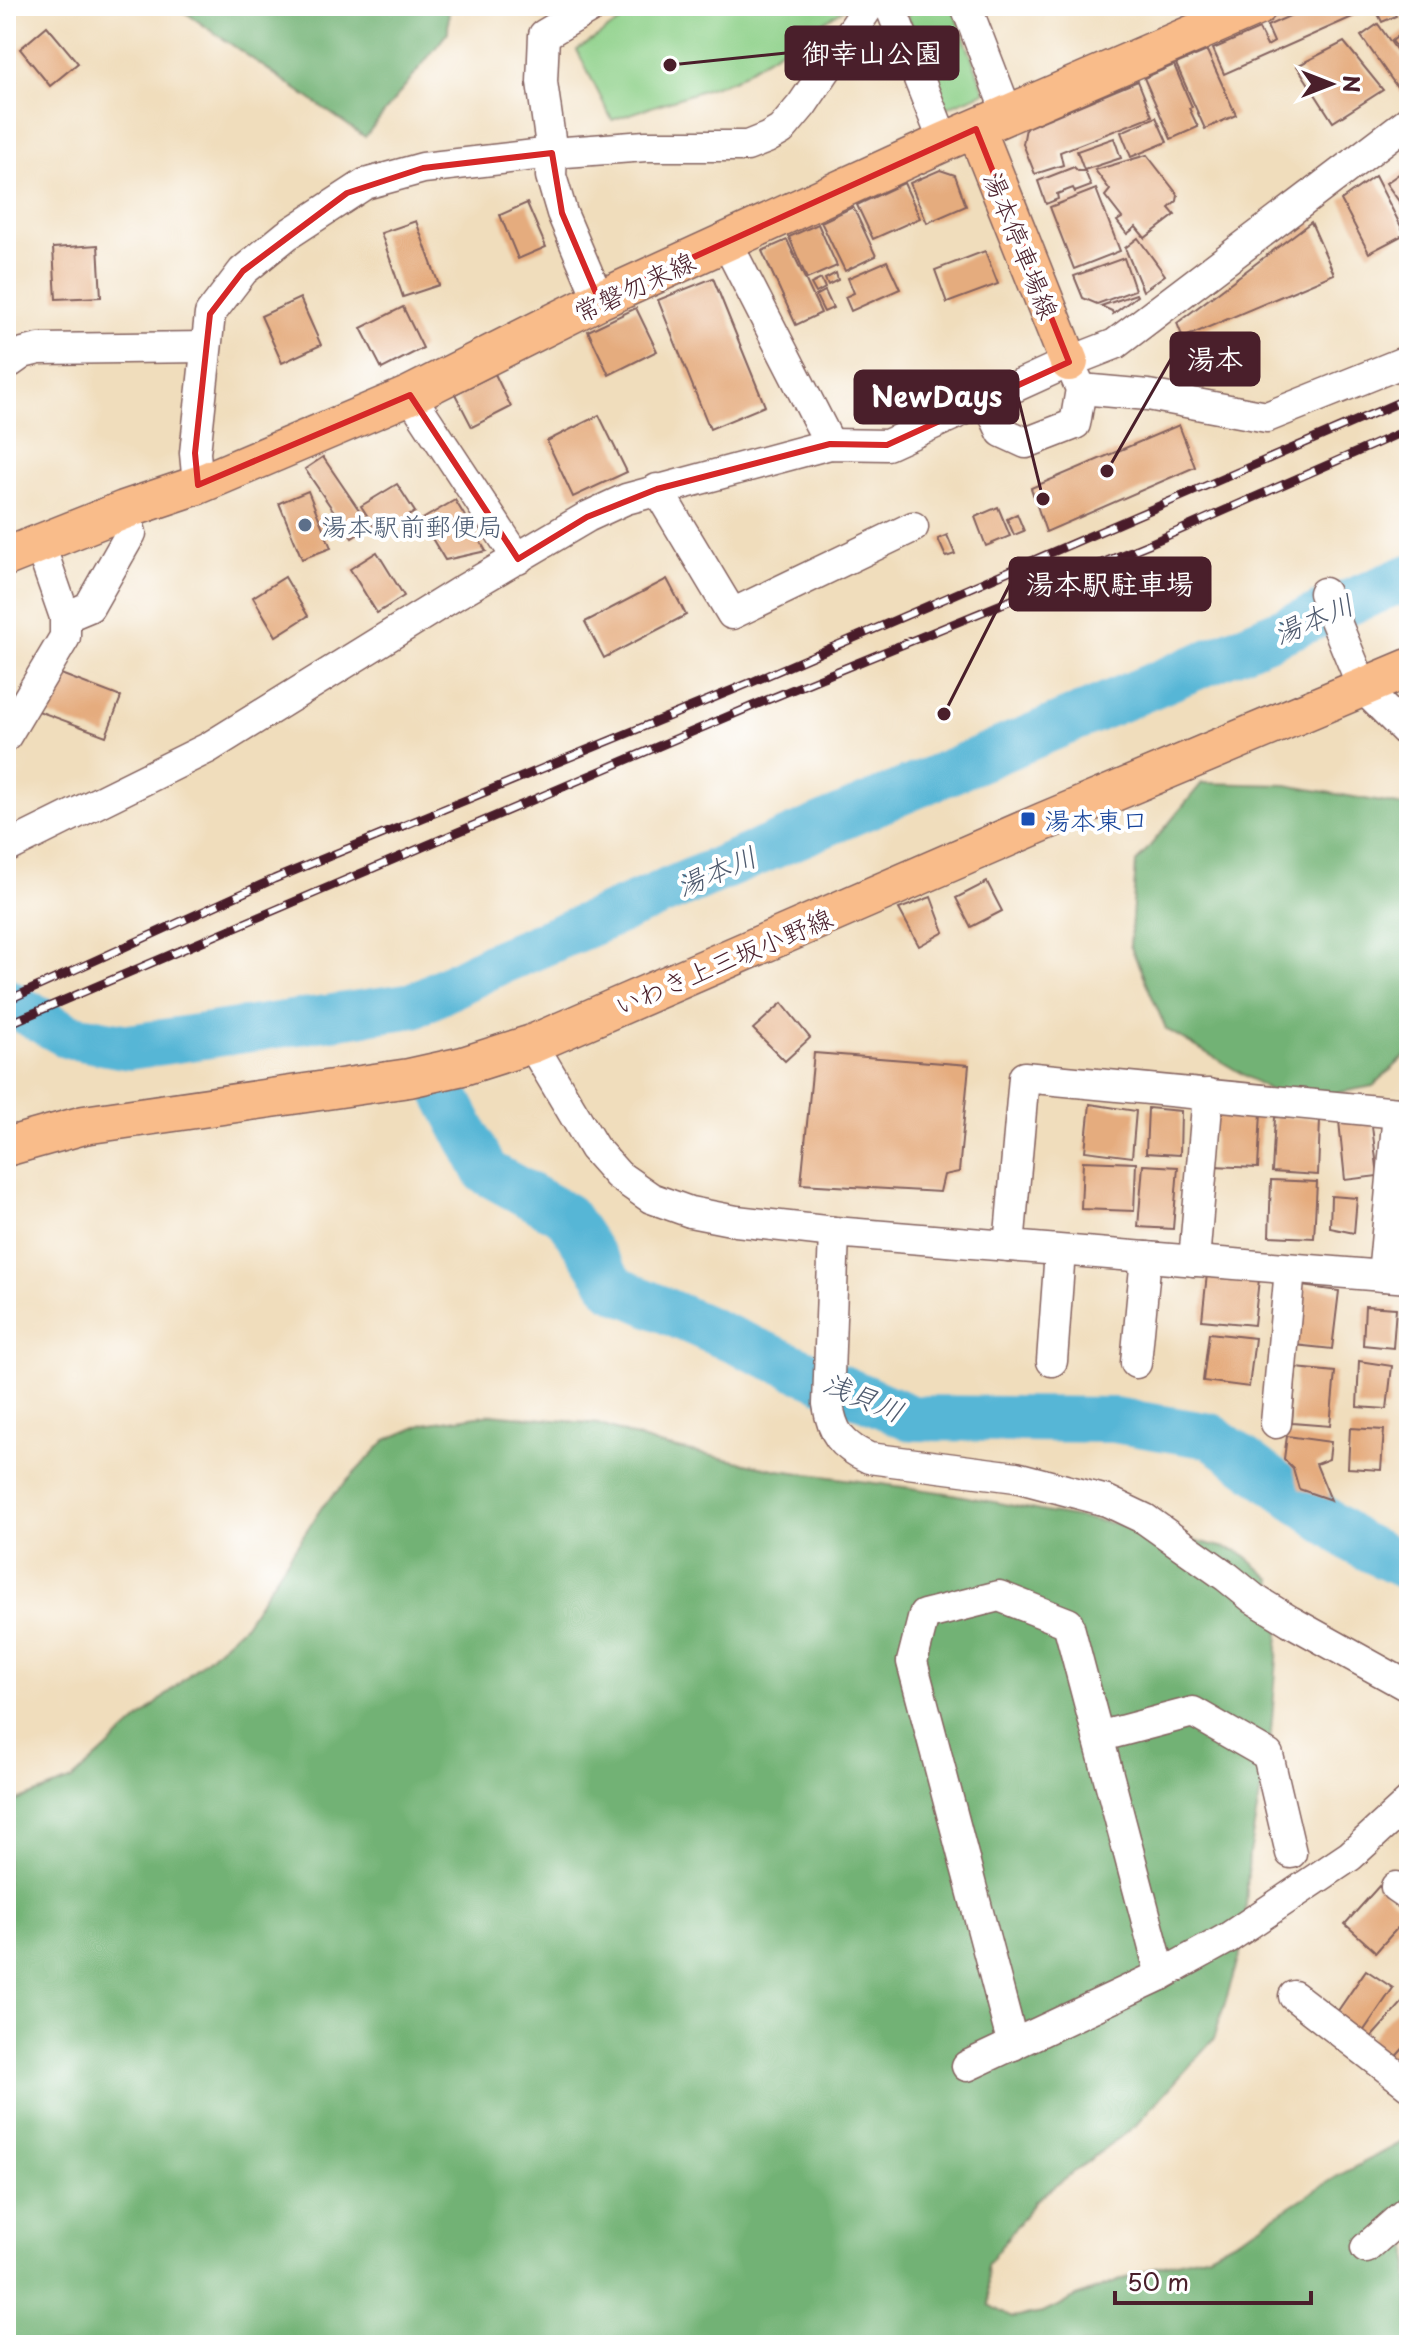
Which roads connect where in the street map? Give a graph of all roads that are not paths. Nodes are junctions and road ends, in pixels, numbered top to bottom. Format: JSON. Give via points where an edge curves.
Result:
{"nodes":[{"id":1,"x":869,"y":6,"type":"edge"},
{"id":2,"x":890,"y":6,"type":"edge"},
{"id":3,"x":966,"y":6,"type":"edge"},
{"id":4,"x":1258,"y":6,"type":"edge"},
{"id":5,"x":585,"y":8,"type":"edge"},
{"id":6,"x":1409,"y":121,"type":"edge"},
{"id":7,"x":976,"y":129,"type":"junction"},
{"id":8,"x":552,"y":153,"type":"junction"},
{"id":9,"x":727,"y":243,"type":"junction"},
{"id":10,"x":599,"y":300,"type":"junction"},
{"id":11,"x":206,"y":347,"type":"junction"},
{"id":12,"x":1409,"y":360,"type":"edge"},
{"id":13,"x":6,"y":365,"type":"edge"},
{"id":14,"x":1075,"y":375,"type":"junction"},
{"id":15,"x":1193,"y":381,"type":"dead end"},
{"id":16,"x":410,"y":395,"type":"junction"},
{"id":17,"x":1148,"y":395,"type":"junction"},
{"id":18,"x":987,"y":400,"type":"junction"},
{"id":19,"x":830,"y":444,"type":"junction"},
{"id":20,"x":198,"y":485,"type":"junction"},
{"id":21,"x":657,"y":489,"type":"junction"},
{"id":22,"x":124,"y":510,"type":"junction"},
{"id":23,"x":913,"y":527,"type":"dead end"},
{"id":24,"x":23,"y":551,"type":"edge"},
{"id":25,"x":518,"y":559,"type":"junction"},
{"id":26,"x":1324,"y":593,"type":"dead end"},
{"id":27,"x":65,"y":617,"type":"junction"},
{"id":28,"x":1409,"y":668,"type":"edge"},
{"id":29,"x":1363,"y":688,"type":"junction"},
{"id":30,"x":1406,"y":729,"type":"edge"},
{"id":31,"x":6,"y":736,"type":"edge"},
{"id":32,"x":6,"y":848,"type":"edge"},
{"id":33,"x":532,"y":1044,"type":"junction"},
{"id":34,"x":1208,"y":1094,"type":"junction"},
{"id":35,"x":1403,"y":1113,"type":"edge"},
{"id":36,"x":6,"y":1147,"type":"edge"},
{"id":37,"x":834,"y":1232,"type":"junction"},
{"id":38,"x":1009,"y":1246,"type":"junction"},
{"id":39,"x":1060,"y":1251,"type":"junction"},
{"id":40,"x":1146,"y":1257,"type":"junction"},
{"id":41,"x":1194,"y":1261,"type":"junction"},
{"id":42,"x":1290,"y":1269,"type":"junction"},
{"id":43,"x":1396,"y":1277,"type":"edge"},
{"id":44,"x":1052,"y":1361,"type":"dead end"},
{"id":45,"x":1136,"y":1363,"type":"dead end"},
{"id":46,"x":1276,"y":1423,"type":"dead end"},
{"id":47,"x":1409,"y":1687,"type":"edge"},
{"id":48,"x":1098,"y":1737,"type":"junction"},
{"id":49,"x":1409,"y":1802,"type":"edge"},
{"id":50,"x":1291,"y":1853,"type":"dead end"},
{"id":51,"x":1161,"y":1975,"type":"junction"},
{"id":52,"x":1294,"y":1996,"type":"dead end"},
{"id":53,"x":1013,"y":2045,"type":"junction"},
{"id":54,"x":967,"y":2066,"type":"dead end"},
{"id":55,"x":1409,"y":2085,"type":"edge"},
{"id":56,"x":1409,"y":2210,"type":"edge"},
{"id":57,"x":1366,"y":2248,"type":"dead end"}],
"edges":[{"from":1,"to":8,"type":"street","via":[[802,105],[767,138],[747,146]]},
{"from":2,"to":7,"type":"street"},
{"from":3,"to":7,"type":"street"},
{"from":4,"to":7,"type":"main road","name":"常磐勿来線"},
{"from":5,"to":8,"type":"street","via":[[544,35],[542,82]]},
{"from":6,"to":14,"type":"street"},
{"from":7,"to":9,"type":"main road","name":"常磐勿来線"},
{"from":7,"to":14,"type":"main road","name":"湯本停車場線"},
{"from":8,"to":10,"type":"street","via":[[551,176],[562,213]]},
{"from":8,"to":11,"type":"street","via":[[423,168],[365,184],[243,271],[210,314]]},
{"from":9,"to":10,"type":"main road","name":"常磐勿来線"},
{"from":9,"to":19,"type":"street"},
{"from":10,"to":16,"type":"main road","name":"常磐勿来線"},
{"from":11,"to":13,"type":"street","via":[[39,349]]},
{"from":11,"to":20,"type":"street","via":[[195,453]]},
{"from":12,"to":17,"type":"street","via":[[1267,417]]},
{"from":14,"to":17,"type":"street"},
{"from":14,"to":18,"type":"street"},
{"from":14,"to":18,"type":"street","via":[[1075,424],[1026,443],[1002,432]]},
{"from":15,"to":17,"type":"street"},
{"from":16,"to":20,"type":"main road","name":"常磐勿来線"},
{"from":16,"to":25,"type":"street"},
{"from":18,"to":19,"type":"street","via":[[887,445]]},
{"from":19,"to":21,"type":"street"},
{"from":20,"to":22,"type":"main road","name":"常磐勿来線"},
{"from":21,"to":23,"type":"street","via":[[732,614]]},
{"from":21,"to":25,"type":"street","via":[[587,517]]},
{"from":22,"to":24,"type":"main road","name":"常磐勿来線"},
{"from":22,"to":27,"type":"street","via":[[131,533],[89,607]]},
{"from":24,"to":27,"type":"street"},
{"from":25,"to":32,"type":"street","via":[[208,748]]},
{"from":26,"to":29,"type":"street"},
{"from":27,"to":31,"type":"street","via":[[65,637]]},
{"from":28,"to":29,"type":"main road","name":"いわき上三坂小野線"},
{"from":29,"to":30,"type":"street"},
{"from":29,"to":33,"type":"main road","name":"いわき上三坂小野線"},
{"from":33,"to":36,"type":"main road","name":"いわき上三坂小野線","via":[[409,1078],[84,1125]]},
{"from":33,"to":37,"type":"street","via":[[594,1148],[618,1175],[651,1198],[736,1221]]},
{"from":34,"to":35,"type":"street"},
{"from":34,"to":38,"type":"street","via":[[1024,1077]]},
{"from":34,"to":41,"type":"street"},
{"from":35,"to":43,"type":"street"},
{"from":37,"to":38,"type":"street"},
{"from":37,"to":47,"type":"street","via":[[828,1404],[830,1420],[850,1450],[869,1458],[1016,1477],[1096,1497],[1179,1542],[1266,1607]]},
{"from":38,"to":39,"type":"street"},
{"from":39,"to":40,"type":"street"},
{"from":39,"to":44,"type":"street"},
{"from":40,"to":41,"type":"street"},
{"from":40,"to":45,"type":"street"},
{"from":41,"to":42,"type":"street"},
{"from":42,"to":43,"type":"street"},
{"from":42,"to":46,"type":"street"},
{"from":48,"to":50,"type":"street","via":[[1193,1712],[1268,1755]]},
{"from":48,"to":51,"type":"street"},
{"from":48,"to":53,"type":"street","via":[[1068,1623],[999,1596],[924,1615],[912,1662]]},
{"from":49,"to":51,"type":"street","via":[[1350,1856],[1228,1938]]},
{"from":51,"to":53,"type":"street"},
{"from":52,"to":55,"type":"street"},
{"from":53,"to":54,"type":"street"},
{"from":56,"to":57,"type":"street"}]}
